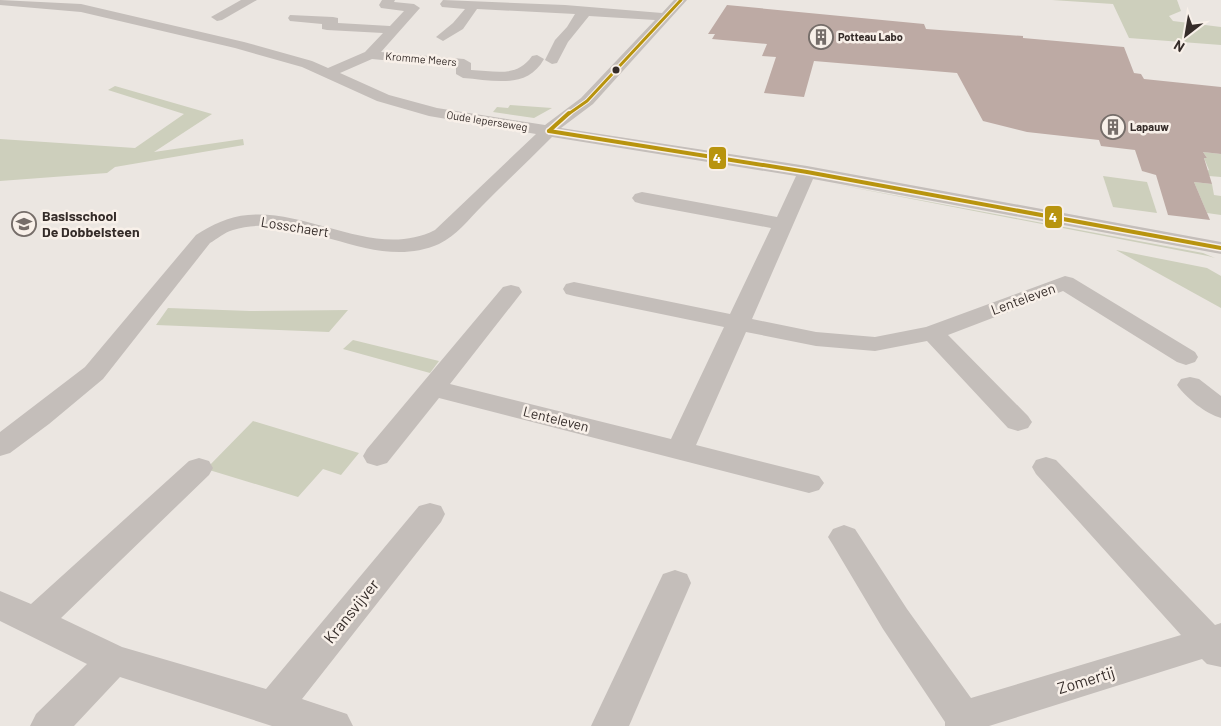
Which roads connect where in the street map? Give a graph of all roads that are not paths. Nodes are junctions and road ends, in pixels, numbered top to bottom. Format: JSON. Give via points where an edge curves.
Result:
{"nodes":[{"id":1,"x":96,"y":0,"type":"edge"},
{"id":2,"x":251,"y":0,"type":"edge"},
{"id":3,"x":389,"y":0,"type":"edge"},
{"id":4,"x":450,"y":0,"type":"edge"},
{"id":5,"x":627,"y":0,"type":"edge"},
{"id":6,"x":681,"y":0,"type":"edge"},
{"id":7,"x":0,"y":1,"type":"edge"},
{"id":8,"x":474,"y":5,"type":"junction"},
{"id":9,"x":81,"y":8,"type":"junction"},
{"id":10,"x":585,"y":12,"type":"junction"},
{"id":11,"x":618,"y":14,"type":"junction"},
{"id":12,"x":217,"y":17,"type":"dead end"},
{"id":13,"x":666,"y":17,"type":"junction"},
{"id":14,"x":295,"y":18,"type":"dead end"},
{"id":15,"x":394,"y":30,"type":"junction"},
{"id":16,"x":442,"y":37,"type":"dead end"},
{"id":17,"x":370,"y":55,"type":"junction"},
{"id":18,"x":537,"y":59,"type":"dead end"},
{"id":19,"x":552,"y":60,"type":"dead end"},
{"id":20,"x":328,"y":73,"type":"junction"},
{"id":21,"x":549,"y":131,"type":"junction"},
{"id":22,"x":807,"y":172,"type":"junction"},
{"id":23,"x":642,"y":198,"type":"dead end"},
{"id":24,"x":783,"y":224,"type":"junction"},
{"id":25,"x":1221,"y":248,"type":"edge"},
{"id":26,"x":574,"y":289,"type":"dead end"},
{"id":27,"x":511,"y":292,"type":"dead end"},
{"id":28,"x":737,"y":323,"type":"junction"},
{"id":29,"x":932,"y":333,"type":"junction"},
{"id":30,"x":1186,"y":357,"type":"dead end"},
{"id":31,"x":1190,"y":385,"type":"dead end"},
{"id":32,"x":433,"y":388,"type":"junction"},
{"id":33,"x":1221,"y":410,"type":"edge"},
{"id":34,"x":1018,"y":422,"type":"dead end"},
{"id":35,"x":0,"y":446,"type":"edge"},
{"id":36,"x":680,"y":450,"type":"junction"},
{"id":37,"x":377,"y":456,"type":"dead end"},
{"id":38,"x":1046,"y":467,"type":"dead end"},
{"id":39,"x":199,"y":468,"type":"dead end"},
{"id":40,"x":809,"y":483,"type":"dead end"},
{"id":41,"x":430,"y":514,"type":"dead end"},
{"id":42,"x":844,"y":537,"type":"dead end"},
{"id":43,"x":675,"y":583,"type":"dead end"},
{"id":44,"x":0,"y":605,"type":"edge"},
{"id":45,"x":35,"y":622,"type":"junction"},
{"id":46,"x":1217,"y":645,"type":"edge"},
{"id":47,"x":114,"y":660,"type":"junction"},
{"id":48,"x":272,"y":709,"type":"junction"},
{"id":49,"x":963,"y":722,"type":"edge"},
{"id":50,"x":318,"y":724,"type":"edge"},
{"id":51,"x":49,"y":726,"type":"edge"},
{"id":52,"x":610,"y":726,"type":"edge"}],
"edges":[{"from":1,"to":9,"type":"street"},
{"from":2,"to":12,"type":"street"},
{"from":3,"to":15,"type":"street","via":[[385,5],[414,8]]},
{"from":4,"to":8,"type":"street","via":[[446,4]]},
{"from":5,"to":11,"type":"street","via":[[622,3]]},
{"from":6,"to":13,"type":"street","name":"Losschaert"},
{"from":7,"to":9,"type":"street","name":"Oude Ieperseweg"},
{"from":8,"to":10,"type":"street"},
{"from":8,"to":16,"type":"street","via":[[458,26]]},
{"from":9,"to":20,"type":"street","name":"Oude Ieperseweg","via":[[280,55]]},
{"from":10,"to":11,"type":"street"},
{"from":10,"to":19,"type":"street","via":[[577,20],[574,30],[562,40]]},
{"from":11,"to":13,"type":"street"},
{"from":13,"to":21,"type":"street","name":"Losschaert","via":[[587,101],[561,118]]},
{"from":14,"to":15,"type":"street","via":[[333,21],[327,26]]},
{"from":15,"to":17,"type":"street"},
{"from":17,"to":18,"type":"street","name":"Kromme Meers","via":[[464,63],[462,74],[515,83]]},
{"from":17,"to":20,"type":"street"},
{"from":20,"to":21,"type":"street","name":"Oude Ieperseweg","via":[[410,107]]},
{"from":21,"to":22,"type":"street","name":"Oude Ieperseweg"},
{"from":21,"to":35,"type":"street","name":"Losschaert","via":[[442,234],[428,241],[401,246],[263,221],[234,223],[210,232],[94,373]]},
{"from":22,"to":24,"type":"street"},
{"from":22,"to":25,"type":"street","name":"Oude Ieperseweg"},
{"from":23,"to":24,"type":"street"},
{"from":24,"to":28,"type":"street"},
{"from":26,"to":28,"type":"street","name":"Lenteleven"},
{"from":27,"to":32,"type":"street"},
{"from":28,"to":29,"type":"street","name":"Lenteleven","via":[[847,343],[875,344]]},
{"from":28,"to":36,"type":"street"},
{"from":29,"to":30,"type":"street","name":"Lenteleven","via":[[1065,283]]},
{"from":29,"to":34,"type":"street"},
{"from":31,"to":33,"type":"street"},
{"from":32,"to":36,"type":"street","name":"Lenteleven"},
{"from":32,"to":37,"type":"street"},
{"from":36,"to":40,"type":"street","name":"Lenteleven"},
{"from":38,"to":46,"type":"street","name":"Zomertij"},
{"from":39,"to":45,"type":"street"},
{"from":41,"to":48,"type":"street","name":"Kransvijver"},
{"from":42,"to":49,"type":"street","name":"Zomertij"},
{"from":43,"to":52,"type":"street"},
{"from":44,"to":45,"type":"street"},
{"from":45,"to":47,"type":"street"},
{"from":46,"to":49,"type":"street","name":"Zomertij"},
{"from":47,"to":48,"type":"street"},
{"from":47,"to":51,"type":"street"},
{"from":48,"to":50,"type":"street"}]}
